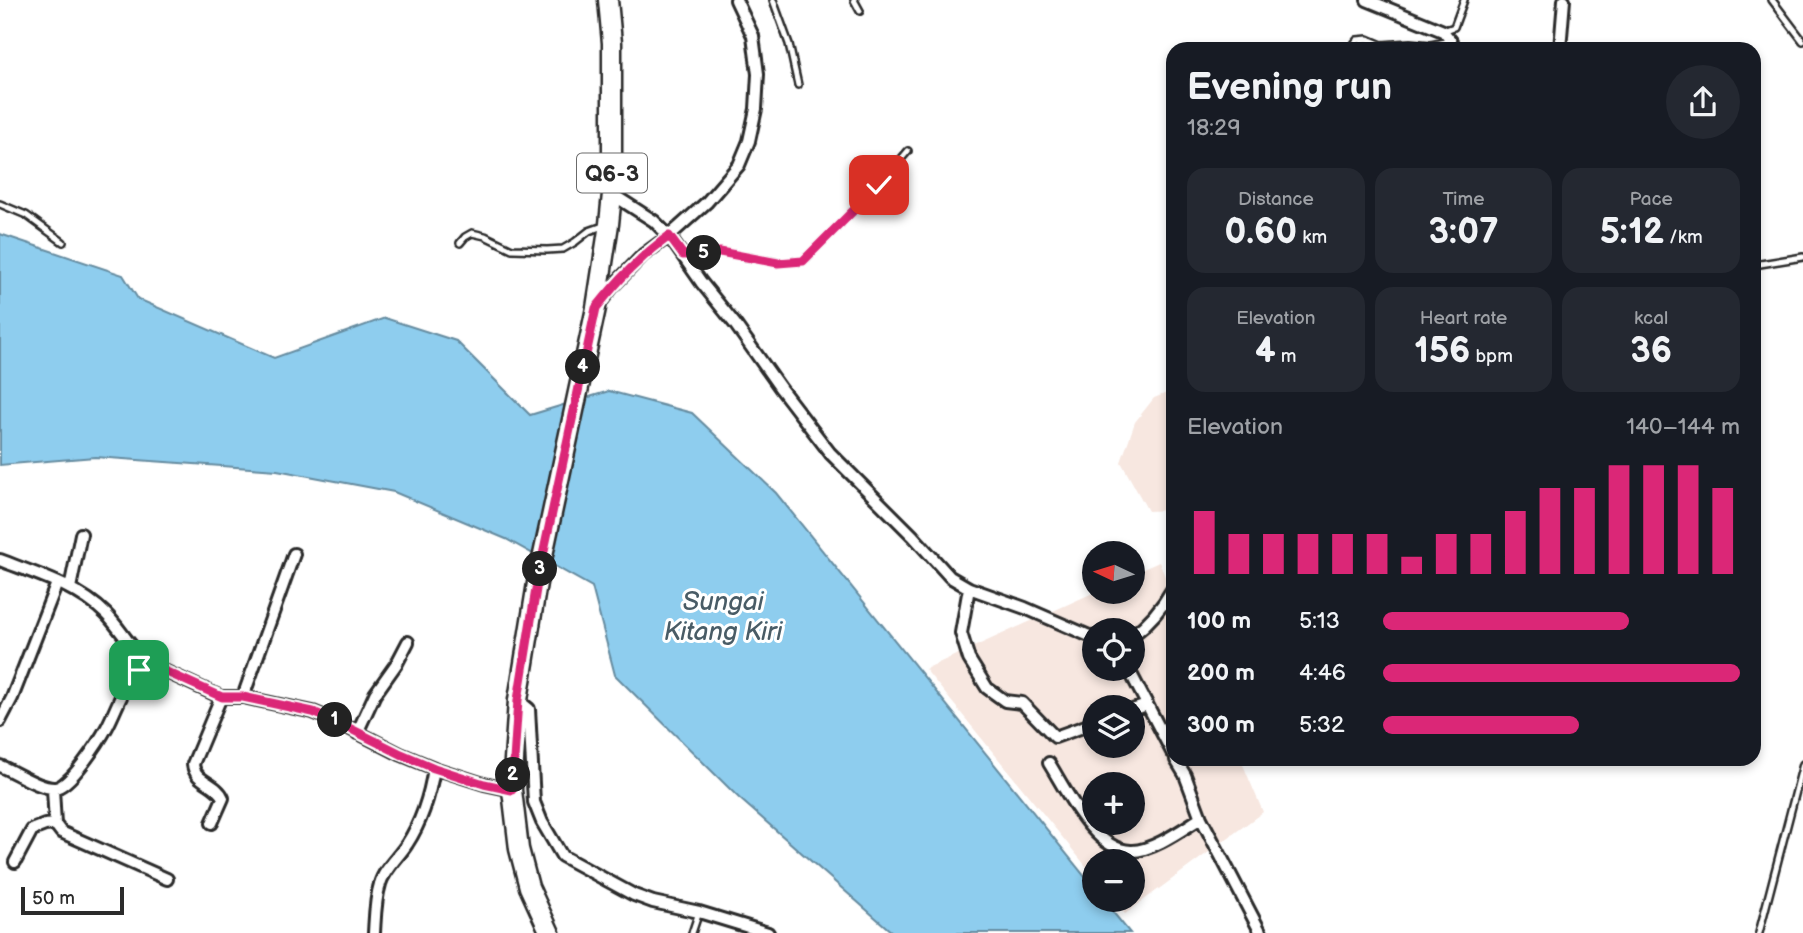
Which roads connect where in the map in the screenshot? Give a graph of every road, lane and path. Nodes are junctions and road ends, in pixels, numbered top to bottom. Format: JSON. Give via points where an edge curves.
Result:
{"nodes":[{"id":1,"x":608,"y":0,"type":"edge"},
{"id":2,"x":737,"y":0,"type":"edge"},
{"id":3,"x":772,"y":0,"type":"edge"},
{"id":4,"x":854,"y":0,"type":"edge"},
{"id":5,"x":1464,"y":0,"type":"edge"},
{"id":6,"x":1564,"y":0,"type":"edge"},
{"id":7,"x":1772,"y":0,"type":"edge"},
{"id":8,"x":1370,"y":1,"type":"edge"},
{"id":9,"x":860,"y":11,"type":"dead end"},
{"id":10,"x":1443,"y":31,"type":"junction"},
{"id":11,"x":1803,"y":41,"type":"edge"},
{"id":12,"x":1355,"y":42,"type":"edge"},
{"id":13,"x":1375,"y":42,"type":"edge"},
{"id":14,"x":1451,"y":42,"type":"edge"},
{"id":15,"x":1561,"y":42,"type":"edge"},
{"id":16,"x":798,"y":85,"type":"dead end"},
{"id":17,"x":908,"y":152,"type":"dead end"},
{"id":18,"x":612,"y":194,"type":"junction"},
{"id":19,"x":0,"y":204,"type":"edge"},
{"id":20,"x":609,"y":224,"type":"junction"},
{"id":21,"x":669,"y":236,"type":"junction"},
{"id":22,"x":63,"y":242,"type":"dead end"},
{"id":23,"x":460,"y":243,"type":"dead end"},
{"id":24,"x":683,"y":255,"type":"junction"},
{"id":25,"x":1803,"y":257,"type":"edge"},
{"id":26,"x":1761,"y":264,"type":"edge"},
{"id":27,"x":596,"y":308,"type":"junction"},
{"id":28,"x":81,"y":534,"type":"dead end"},
{"id":29,"x":294,"y":554,"type":"dead end"},
{"id":30,"x":0,"y":559,"type":"edge"},
{"id":31,"x":57,"y":583,"type":"junction"},
{"id":32,"x":70,"y":588,"type":"junction"},
{"id":33,"x":969,"y":588,"type":"junction"},
{"id":34,"x":1166,"y":599,"type":"edge"},
{"id":35,"x":1145,"y":625,"type":"edge"},
{"id":36,"x":1082,"y":633,"type":"edge"},
{"id":37,"x":408,"y":642,"type":"dead end"},
{"id":38,"x":149,"y":664,"type":"junction"},
{"id":39,"x":1135,"y":681,"type":"edge"},
{"id":40,"x":222,"y":697,"type":"junction"},
{"id":41,"x":243,"y":697,"type":"junction"},
{"id":42,"x":518,"y":700,"type":"junction"},
{"id":43,"x":1147,"y":705,"type":"joint"},
{"id":44,"x":0,"y":721,"type":"edge"},
{"id":45,"x":1082,"y":727,"type":"edge"},
{"id":46,"x":357,"y":733,"type":"junction"},
{"id":47,"x":1166,"y":741,"type":"edge"},
{"id":48,"x":1049,"y":763,"type":"dead end"},
{"id":49,"x":1803,"y":764,"type":"edge"},
{"id":50,"x":0,"y":766,"type":"edge"},
{"id":51,"x":1180,"y":766,"type":"edge"},
{"id":52,"x":434,"y":768,"type":"junction"},
{"id":53,"x":53,"y":789,"type":"junction"},
{"id":54,"x":512,"y":790,"type":"junction"},
{"id":55,"x":1201,"y":818,"type":"junction"},
{"id":56,"x":212,"y":823,"type":"dead end"},
{"id":57,"x":55,"y":824,"type":"junction"},
{"id":58,"x":15,"y":862,"type":"dead end"},
{"id":59,"x":167,"y":879,"type":"dead end"},
{"id":60,"x":699,"y":912,"type":"junction"},
{"id":61,"x":374,"y":933,"type":"edge"},
{"id":62,"x":550,"y":933,"type":"edge"},
{"id":63,"x":692,"y":933,"type":"edge"},
{"id":64,"x":768,"y":933,"type":"edge"},
{"id":65,"x":1261,"y":933,"type":"edge"},
{"id":66,"x":1759,"y":933,"type":"edge"}],
"edges":[{"from":1,"to":18,"type":"main road","number":"Q6-3"},
{"from":2,"to":21,"type":"street","via":[[753,36],[758,74],[757,110],[749,141],[731,174]]},
{"from":3,"to":16,"type":"lane"},
{"from":4,"to":9,"type":"lane"},
{"from":5,"to":10,"type":"lane","via":[[1454,27]]},
{"from":6,"to":15,"type":"street"},
{"from":7,"to":11,"type":"lane"},
{"from":8,"to":10,"type":"street"},
{"from":10,"to":14,"type":"street"},
{"from":12,"to":13,"type":"lane"},
{"from":17,"to":24,"type":"lane","via":[[803,261],[778,263],[720,252]]},
{"from":18,"to":20,"type":"main road","number":"Q6-3"},
{"from":18,"to":21,"type":"street"},
{"from":19,"to":22,"type":"lane","via":[[26,215]]},
{"from":20,"to":23,"type":"lane","via":[[563,249],[512,249],[472,233]]},
{"from":20,"to":27,"type":"main road","number":"Q6-3"},
{"from":21,"to":24,"type":"street"},
{"from":21,"to":27,"type":"street","via":[[643,256]]},
{"from":24,"to":33,"type":"street","via":[[830,453],[950,577]]},
{"from":25,"to":26,"type":"lane"},
{"from":27,"to":42,"type":"main road","number":"Q6-3","via":[[537,583]]},
{"from":28,"to":32,"type":"street"},
{"from":29,"to":41,"type":"street"},
{"from":30,"to":31,"type":"street"},
{"from":31,"to":32,"type":"street"},
{"from":31,"to":44,"type":"street"},
{"from":32,"to":38,"type":"street","via":[[105,612]]},
{"from":33,"to":36,"type":"street"},
{"from":33,"to":45,"type":"street","via":[[961,633],[986,688],[1005,701],[1022,703],[1055,737]]},
{"from":34,"to":35,"type":"street"},
{"from":37,"to":46,"type":"street"},
{"from":38,"to":40,"type":"street"},
{"from":38,"to":53,"type":"street","via":[[128,683],[106,730],[85,760],[62,787]]},
{"from":39,"to":43,"type":"street"},
{"from":40,"to":41,"type":"street"},
{"from":40,"to":56,"type":"street","via":[[193,764],[195,774],[223,799]]},
{"from":41,"to":46,"type":"street","via":[[313,712]]},
{"from":42,"to":54,"type":"main road","number":"Q6-3"},
{"from":42,"to":60,"type":"street","via":[[529,709],[534,802],[562,856],[634,895]]},
{"from":43,"to":47,"type":"street"},
{"from":46,"to":52,"type":"street"},
{"from":48,"to":55,"type":"street","via":[[1088,824],[1118,849],[1148,848]]},
{"from":49,"to":66,"type":"lane"},
{"from":50,"to":53,"type":"street"},
{"from":51,"to":55,"type":"street"},
{"from":52,"to":54,"type":"street"},
{"from":52,"to":61,"type":"street","via":[[417,826],[380,882]]},
{"from":53,"to":57,"type":"street"},
{"from":54,"to":62,"type":"main road","number":"Q6-3","via":[[529,887]]},
{"from":55,"to":65,"type":"street"},
{"from":57,"to":58,"type":"street","via":[[32,830]]},
{"from":57,"to":59,"type":"street","via":[[61,832]]},
{"from":60,"to":63,"type":"lane"},
{"from":60,"to":64,"type":"street"}]}
